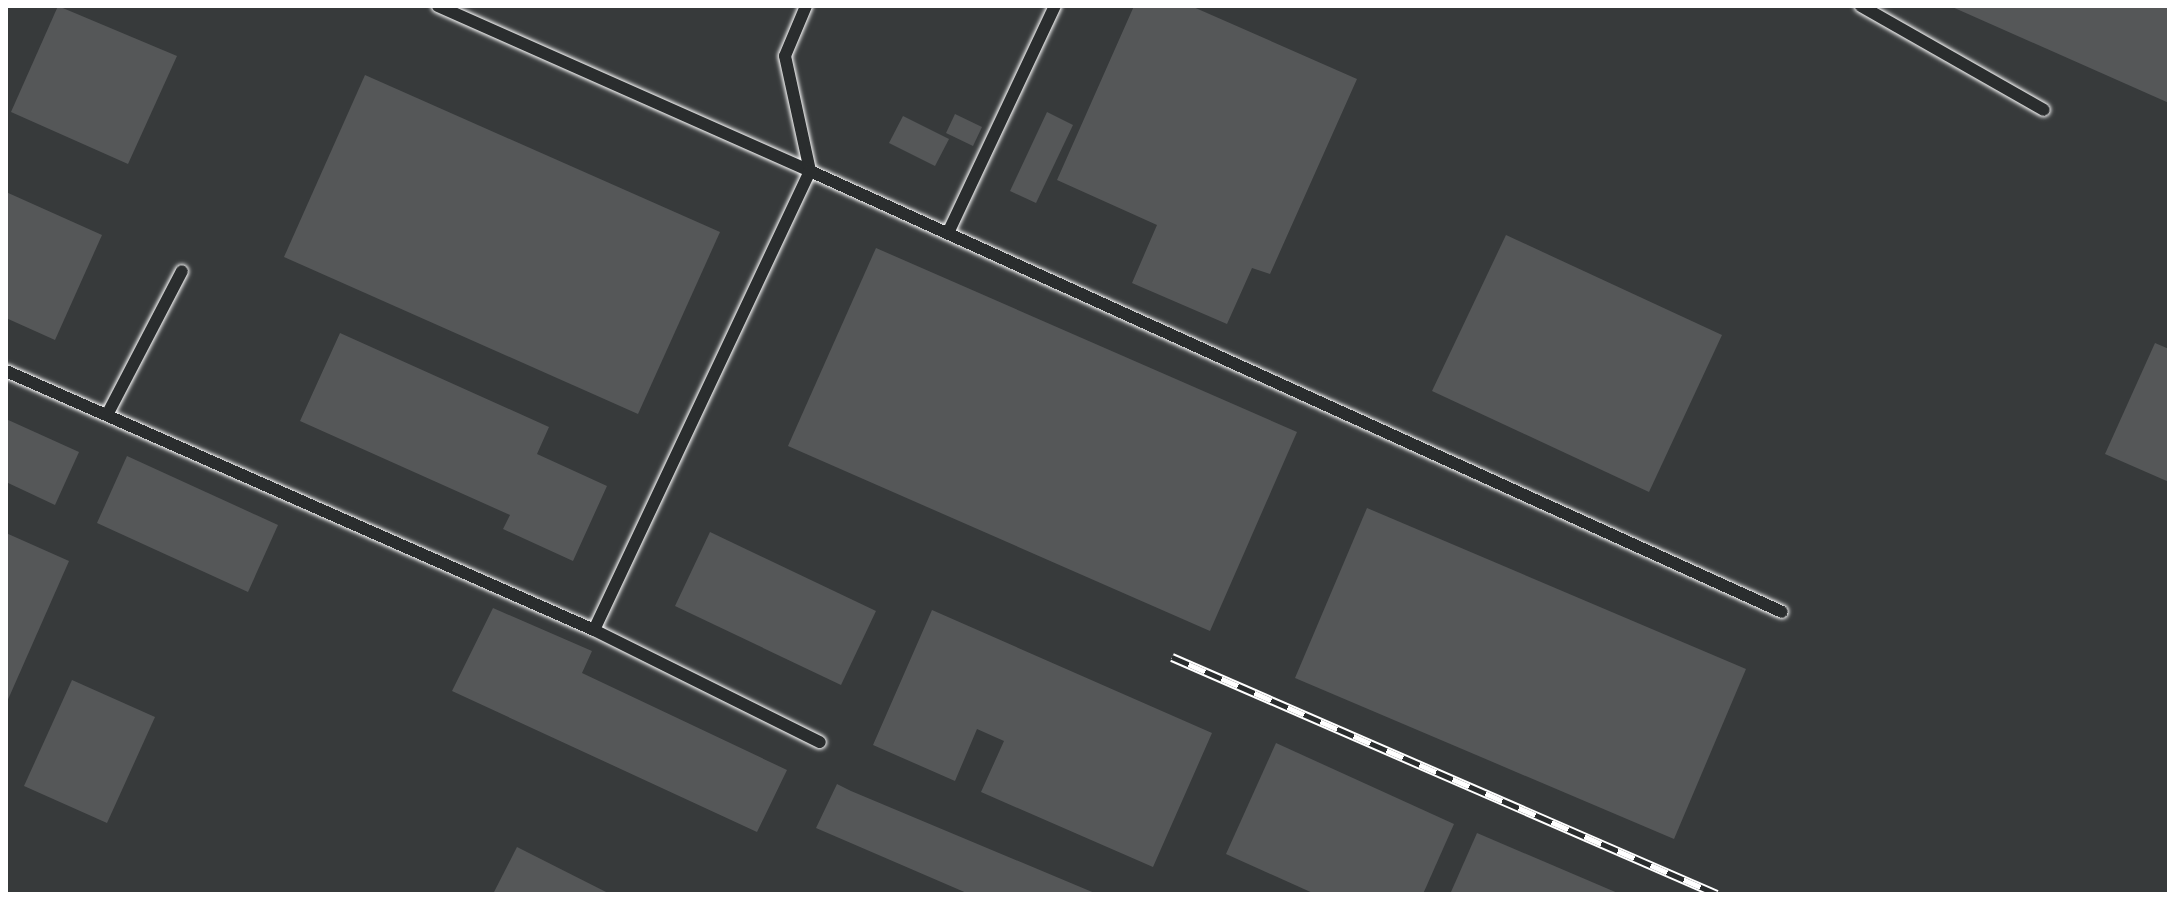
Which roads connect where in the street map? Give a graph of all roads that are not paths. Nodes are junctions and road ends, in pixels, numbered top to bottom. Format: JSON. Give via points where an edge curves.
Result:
{"nodes":[{"id":1,"x":438,"y":6,"type":"edge"},
{"id":2,"x":806,"y":6,"type":"edge"},
{"id":3,"x":1055,"y":6,"type":"edge"},
{"id":4,"x":1861,"y":6,"type":"edge"},
{"id":5,"x":2044,"y":110,"type":"dead end"},
{"id":6,"x":810,"y":171,"type":"junction"},
{"id":7,"x":948,"y":233,"type":"junction"},
{"id":8,"x":182,"y":271,"type":"dead end"},
{"id":9,"x":6,"y":371,"type":"edge"},
{"id":10,"x":107,"y":415,"type":"junction"},
{"id":11,"x":1782,"y":612,"type":"dead end"},
{"id":12,"x":594,"y":630,"type":"junction"},
{"id":13,"x":820,"y":742,"type":"dead end"}],
"edges":[{"from":1,"to":6,"type":"lane"},
{"from":2,"to":6,"type":"lane","via":[[785,56]]},
{"from":3,"to":7,"type":"lane"},
{"from":4,"to":5,"type":"lane"},
{"from":6,"to":7,"type":"lane"},
{"from":6,"to":12,"type":"lane"},
{"from":7,"to":11,"type":"lane"},
{"from":8,"to":10,"type":"lane"},
{"from":9,"to":10,"type":"lane"},
{"from":10,"to":12,"type":"lane"},
{"from":12,"to":13,"type":"lane"}]}
